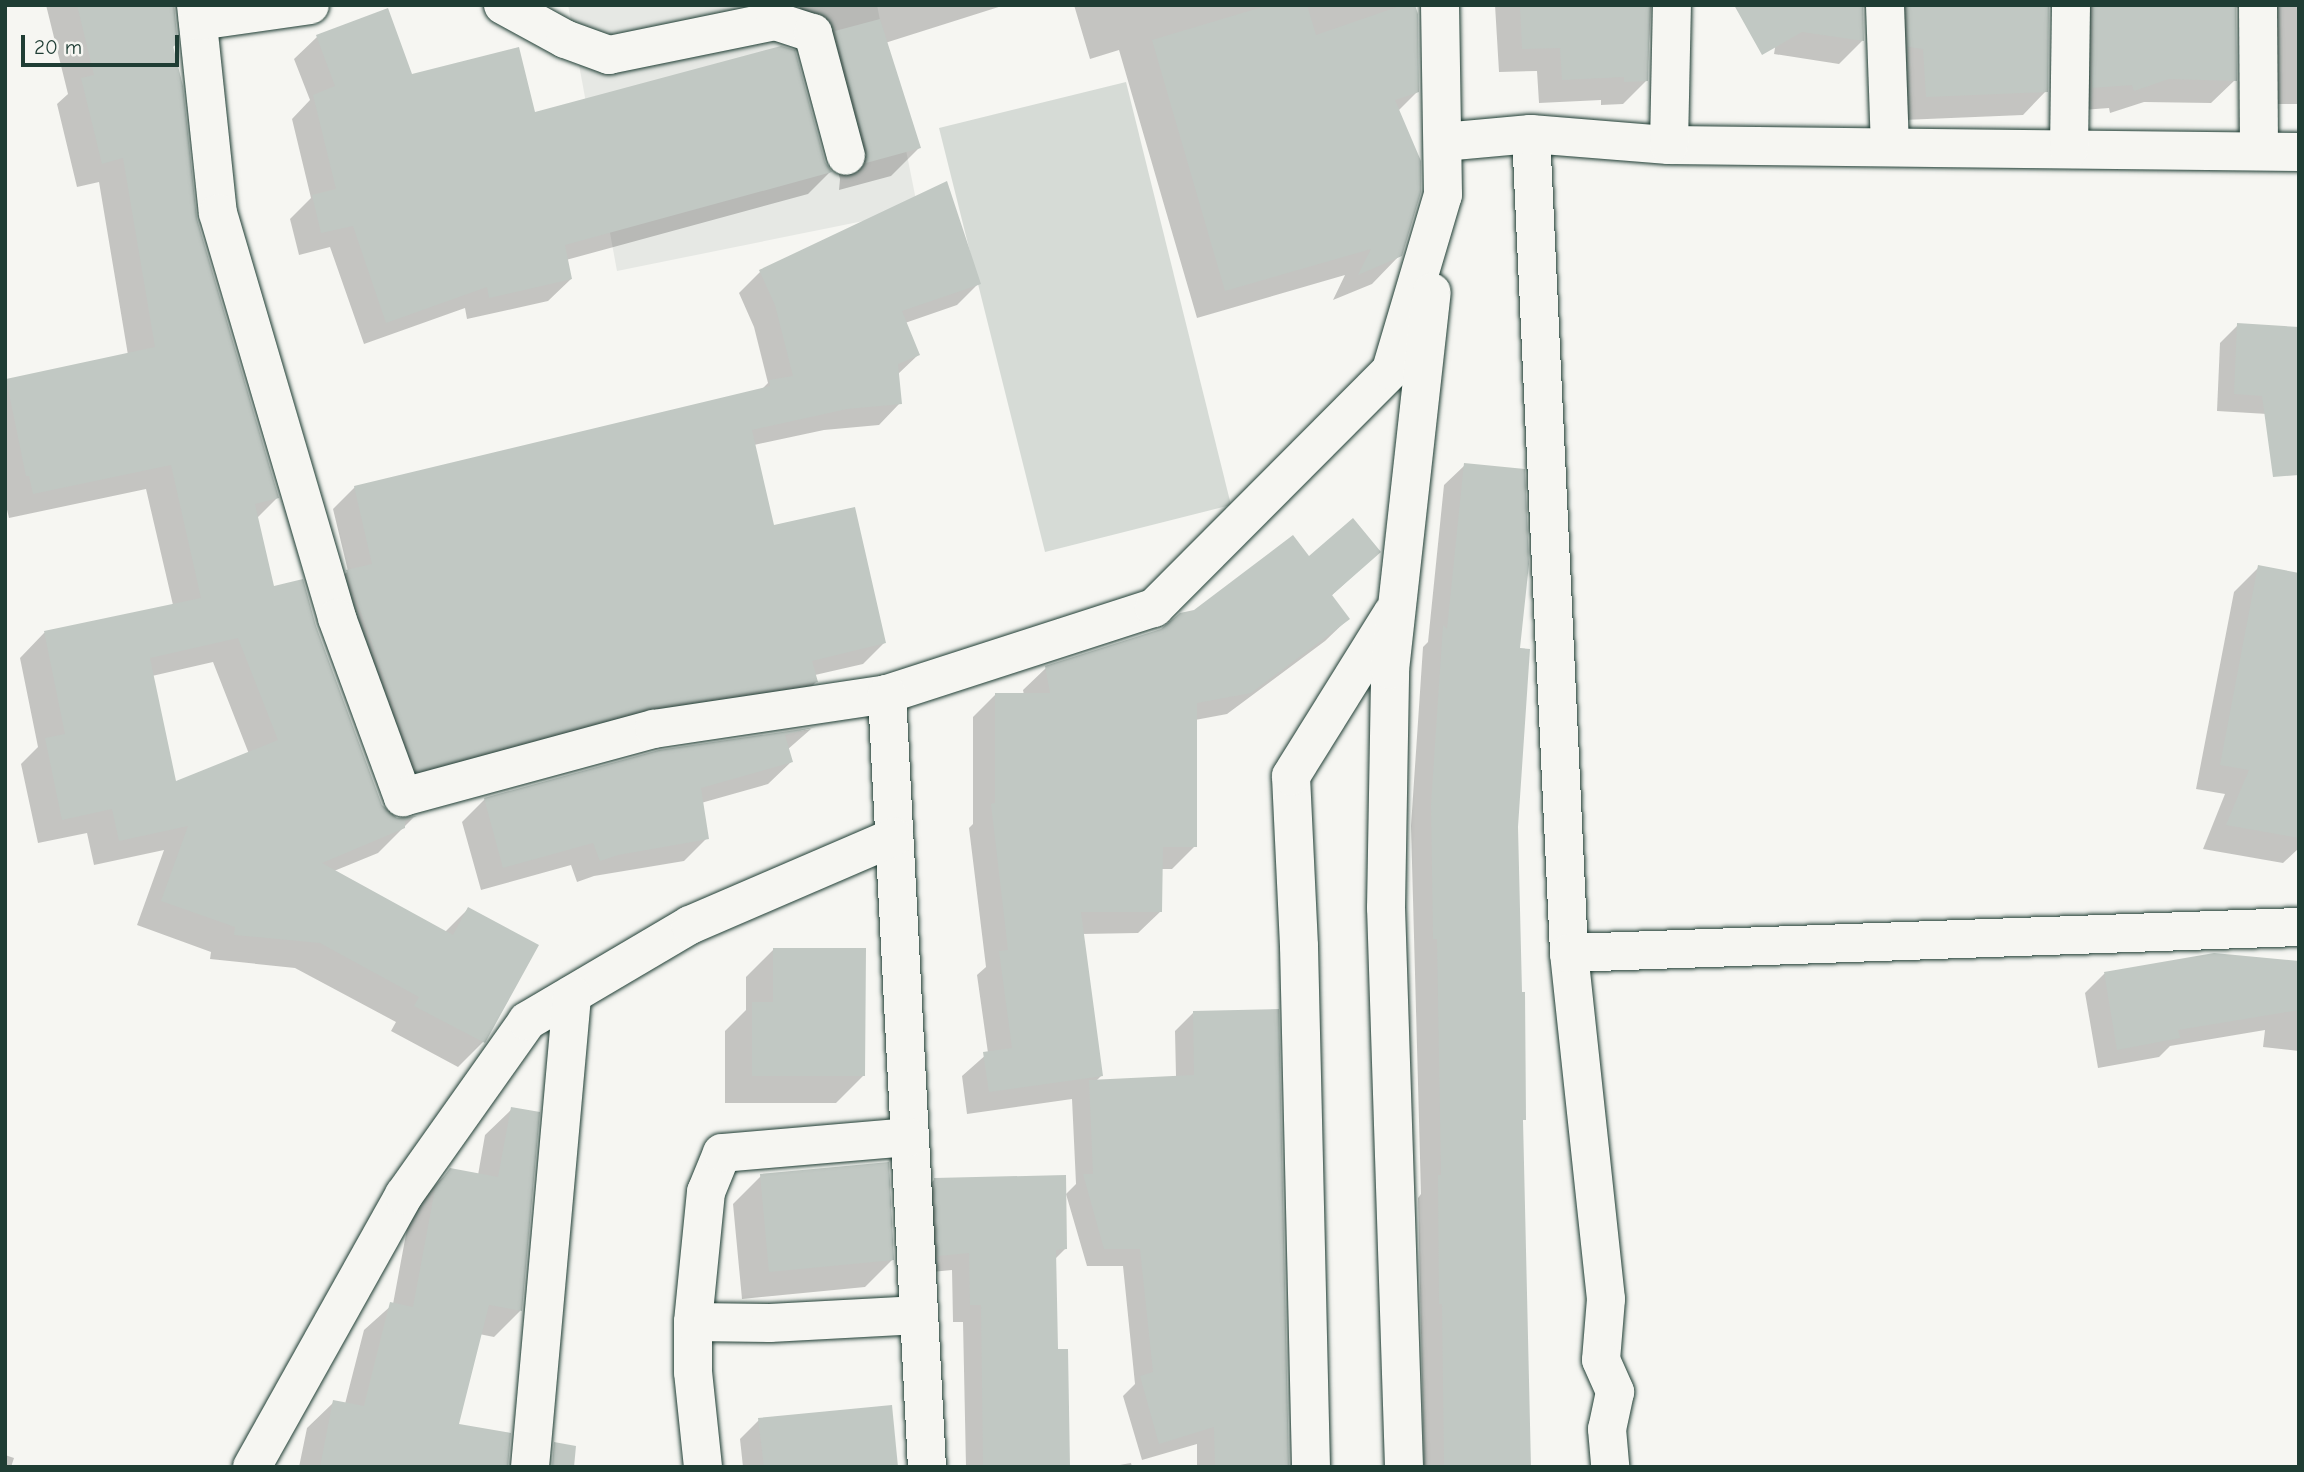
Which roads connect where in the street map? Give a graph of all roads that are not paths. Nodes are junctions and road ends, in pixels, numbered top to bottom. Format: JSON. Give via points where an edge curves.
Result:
{"nodes":[{"id":1,"x":310,"y":5,"type":"edge"},
{"id":2,"x":503,"y":5,"type":"edge"},
{"id":3,"x":1440,"y":5,"type":"edge"},
{"id":4,"x":1672,"y":5,"type":"edge"},
{"id":5,"x":1885,"y":5,"type":"edge"},
{"id":6,"x":2071,"y":5,"type":"edge"},
{"id":7,"x":2258,"y":5,"type":"edge"},
{"id":8,"x":197,"y":13,"type":"edge"},
{"id":9,"x":1531,"y":134,"type":"junction"},
{"id":10,"x":1443,"y":142,"type":"junction"},
{"id":11,"x":1669,"y":145,"type":"junction"},
{"id":12,"x":1890,"y":148,"type":"junction"},
{"id":13,"x":2069,"y":149,"type":"junction"},
{"id":14,"x":2259,"y":151,"type":"junction"},
{"id":15,"x":2299,"y":152,"type":"edge"},
{"id":16,"x":846,"y":156,"type":"dead end"},
{"id":17,"x":1443,"y":195,"type":"junction"},
{"id":18,"x":1398,"y":603,"type":"junction"},
{"id":19,"x":887,"y":694,"type":"junction"},
{"id":20,"x":894,"y":837,"type":"junction"},
{"id":21,"x":2299,"y":927,"type":"edge"},
{"id":22,"x":1569,"y":953,"type":"junction"},
{"id":23,"x":572,"y":995,"type":"junction"},
{"id":24,"x":909,"y":1137,"type":"junction"},
{"id":25,"x":919,"y":1315,"type":"junction"},
{"id":26,"x":692,"y":1322,"type":"junction"},
{"id":27,"x":252,"y":1467,"type":"edge"},
{"id":28,"x":530,"y":1467,"type":"edge"},
{"id":29,"x":703,"y":1467,"type":"edge"},
{"id":30,"x":927,"y":1467,"type":"edge"},
{"id":31,"x":1311,"y":1467,"type":"edge"},
{"id":32,"x":1404,"y":1467,"type":"edge"},
{"id":33,"x":1610,"y":1467,"type":"edge"}],
"edges":[{"from":1,"to":8,"type":"street"},
{"from":2,"to":16,"type":"street","via":[[565,40],[609,55],[775,21],[813,33]]},
{"from":3,"to":10,"type":"street"},
{"from":4,"to":11,"type":"street"},
{"from":5,"to":12,"type":"street"},
{"from":6,"to":13,"type":"street"},
{"from":7,"to":14,"type":"street"},
{"from":8,"to":19,"type":"street","via":[[218,213],[337,618],[403,797],[654,729]]},
{"from":9,"to":10,"type":"street"},
{"from":9,"to":11,"type":"street"},
{"from":9,"to":22,"type":"street"},
{"from":10,"to":17,"type":"street"},
{"from":11,"to":12,"type":"street"},
{"from":12,"to":13,"type":"street"},
{"from":13,"to":14,"type":"street"},
{"from":14,"to":15,"type":"street"},
{"from":17,"to":18,"type":"street"},
{"from":17,"to":19,"type":"street","via":[[1391,370],[1154,608]]},
{"from":18,"to":31,"type":"street","via":[[1291,776]]},
{"from":18,"to":32,"type":"street","via":[[1390,670],[1386,908]]},
{"from":19,"to":20,"type":"street"},
{"from":20,"to":23,"type":"street","via":[[690,925]]},
{"from":20,"to":24,"type":"street"},
{"from":21,"to":22,"type":"street"},
{"from":22,"to":33,"type":"street","via":[[1606,1299],[1601,1360],[1615,1392],[1607,1429]]},
{"from":23,"to":27,"type":"street","via":[[527,1021],[404,1195]]},
{"from":23,"to":28,"type":"street"},
{"from":24,"to":25,"type":"street"},
{"from":24,"to":26,"type":"street","via":[[722,1153],[705,1192]]},
{"from":25,"to":26,"type":"street"},
{"from":25,"to":30,"type":"street"},
{"from":26,"to":29,"type":"street"}]}
